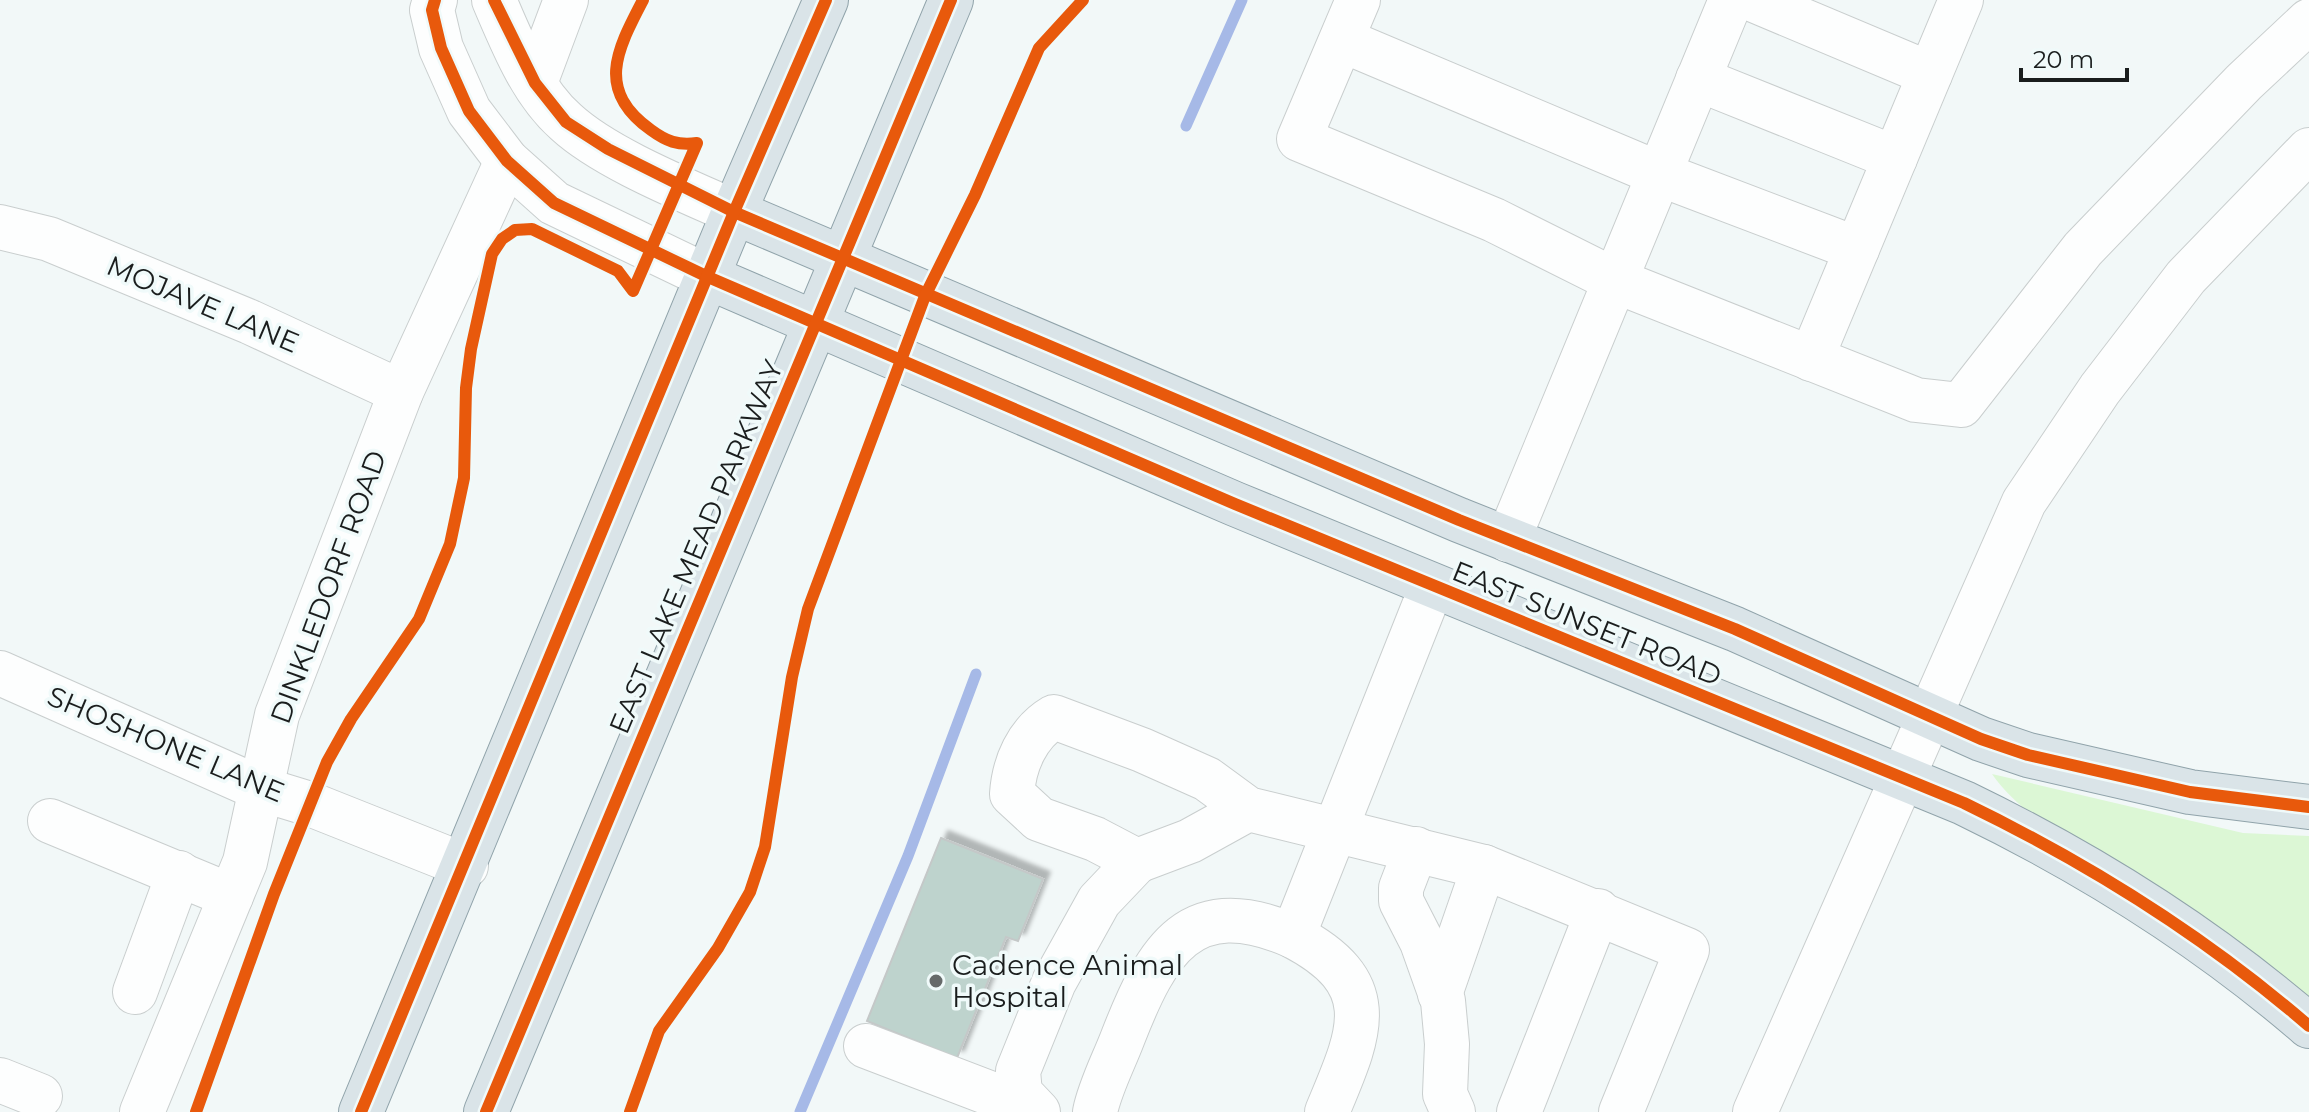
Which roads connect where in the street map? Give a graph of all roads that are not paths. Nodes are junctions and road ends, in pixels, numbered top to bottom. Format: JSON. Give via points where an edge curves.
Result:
{"nodes":[{"id":1,"x":435,"y":0,"type":"edge"},
{"id":2,"x":494,"y":0,"type":"edge"},
{"id":3,"x":566,"y":0,"type":"edge"},
{"id":4,"x":826,"y":0,"type":"edge"},
{"id":5,"x":951,"y":0,"type":"edge"},
{"id":6,"x":1358,"y":0,"type":"edge"},
{"id":7,"x":1731,"y":0,"type":"edge"},
{"id":8,"x":1754,"y":0,"type":"edge"},
{"id":9,"x":1961,"y":0,"type":"edge"},
{"id":10,"x":2309,"y":21,"type":"edge"},
{"id":11,"x":1342,"y":40,"type":"junction"},
{"id":12,"x":1930,"y":74,"type":"junction"},
{"id":13,"x":1698,"y":79,"type":"junction"},
{"id":14,"x":535,"y":83,"type":"junction"},
{"id":15,"x":2309,"y":150,"type":"edge"},
{"id":16,"x":1895,"y":158,"type":"junction"},
{"id":17,"x":507,"y":161,"type":"junction"},
{"id":18,"x":1657,"y":173,"type":"junction"},
{"id":19,"x":734,"y":212,"type":"junction"},
{"id":20,"x":0,"y":227,"type":"edge"},
{"id":21,"x":1857,"y":249,"type":"junction"},
{"id":22,"x":842,"y":259,"type":"junction"},
{"id":23,"x":708,"y":277,"type":"junction"},
{"id":24,"x":1616,"y":281,"type":"junction"},
{"id":25,"x":815,"y":322,"type":"junction"},
{"id":26,"x":1811,"y":359,"type":"junction"},
{"id":27,"x":401,"y":392,"type":"junction"},
{"id":28,"x":1508,"y":540,"type":"junction"},
{"id":29,"x":1432,"y":586,"type":"junction"},
{"id":30,"x":0,"y":673,"type":"edge"},
{"id":31,"x":1930,"y":714,"type":"junction"},
{"id":32,"x":1901,"y":779,"type":"junction"},
{"id":33,"x":261,"y":789,"type":"junction"},
{"id":34,"x":2309,"y":807,"type":"edge"},
{"id":35,"x":1248,"y":809,"type":"junction"},
{"id":36,"x":50,"y":821,"type":"dead end"},
{"id":37,"x":1336,"y":833,"type":"junction"},
{"id":38,"x":1416,"y":849,"type":"junction"},
{"id":39,"x":1137,"y":861,"type":"junction"},
{"id":40,"x":466,"y":866,"type":"junction"},
{"id":41,"x":1484,"y":867,"type":"junction"},
{"id":42,"x":179,"y":873,"type":"junction"},
{"id":43,"x":231,"y":896,"type":"junction"},
{"id":44,"x":1598,"y":911,"type":"junction"},
{"id":45,"x":1293,"y":936,"type":"junction"},
{"id":46,"x":135,"y":992,"type":"dead end"},
{"id":47,"x":1440,"y":994,"type":"junction"},
{"id":48,"x":2309,"y":1026,"type":"edge"},
{"id":49,"x":866,"y":1046,"type":"dead end"},
{"id":50,"x":0,"y":1080,"type":"edge"},
{"id":51,"x":40,"y":1096,"type":"dead end"},
{"id":52,"x":1034,"y":1110,"type":"edge"},
{"id":53,"x":142,"y":1112,"type":"edge"},
{"id":54,"x":361,"y":1112,"type":"edge"},
{"id":55,"x":486,"y":1112,"type":"edge"},
{"id":56,"x":1095,"y":1112,"type":"edge"},
{"id":57,"x":1327,"y":1112,"type":"edge"},
{"id":58,"x":1453,"y":1112,"type":"edge"},
{"id":59,"x":1519,"y":1112,"type":"edge"},
{"id":60,"x":1621,"y":1112,"type":"edge"},
{"id":61,"x":1755,"y":1112,"type":"edge"}],
"edges":[{"from":1,"to":17,"type":"street","via":[[432,10],[441,48],[469,111]]},
{"from":2,"to":14,"type":"street"},
{"from":3,"to":14,"type":"street"},
{"from":4,"to":19,"type":"main road"},
{"from":5,"to":22,"type":"main road","name":"EAST LAKE MEAD PARKWAY"},
{"from":6,"to":11,"type":"street"},
{"from":7,"to":13,"type":"street"},
{"from":8,"to":12,"type":"street"},
{"from":9,"to":12,"type":"street"},
{"from":10,"to":26,"type":"street","via":[[2083,249],[1961,405],[1916,400]]},
{"from":11,"to":18,"type":"street"},
{"from":11,"to":24,"type":"street","via":[[1299,139],[1494,220]]},
{"from":12,"to":16,"type":"street"},
{"from":13,"to":16,"type":"street"},
{"from":13,"to":18,"type":"street"},
{"from":14,"to":19,"type":"street","via":[[576,129]]},
{"from":15,"to":31,"type":"street","via":[[2186,277],[2100,389],[2024,502]]},
{"from":16,"to":21,"type":"street"},
{"from":17,"to":23,"type":"street","via":[[554,203]]},
{"from":17,"to":27,"type":"street","name":"DINKLEDORF ROAD"},
{"from":18,"to":21,"type":"street"},
{"from":18,"to":24,"type":"street"},
{"from":19,"to":22,"type":"main road","name":"EAST SUNSET ROAD"},
{"from":19,"to":23,"type":"main road"},
{"from":20,"to":27,"type":"street","name":"MOJAVE LANE","via":[[49,239],[250,322]]},
{"from":21,"to":26,"type":"street"},
{"from":22,"to":25,"type":"main road","name":"EAST LAKE MEAD PARKWAY"},
{"from":22,"to":28,"type":"main road","name":"EAST SUNSET ROAD"},
{"from":23,"to":25,"type":"main road","name":"EAST SUNSET ROAD"},
{"from":23,"to":40,"type":"main road"},
{"from":24,"to":26,"type":"street"},
{"from":24,"to":28,"type":"street"},
{"from":25,"to":29,"type":"main road","name":"EAST SUNSET ROAD"},
{"from":25,"to":55,"type":"main road","name":"EAST LAKE MEAD PARKWAY"},
{"from":27,"to":33,"type":"street","name":"DINKLEDORF ROAD","via":[[277,715]]},
{"from":28,"to":31,"type":"main road","name":"EAST SUNSET ROAD","via":[[1735,629]]},
{"from":29,"to":32,"type":"main road","name":"EAST SUNSET ROAD"},
{"from":29,"to":37,"type":"street"},
{"from":30,"to":33,"type":"street","name":"SHOSHONE LANE"},
{"from":31,"to":32,"type":"street"},
{"from":31,"to":34,"type":"main road","name":"EAST SUNSET ROAD","via":[[2028,755],[2190,792]]},
{"from":32,"to":48,"type":"main road","name":"EAST SUNSET ROAD","via":[[2002,821],[2076,863],[2181,929]]},
{"from":32,"to":61,"type":"street"},
{"from":33,"to":40,"type":"street","name":"SHOSHONE LANE"},
{"from":33,"to":43,"type":"street","name":"DINKLEDORF ROAD","via":[[245,862]]},
{"from":35,"to":37,"type":"street"},
{"from":35,"to":39,"type":"street","via":[[1190,841]]},
{"from":35,"to":39,"type":"street","via":[[1207,779],[1054,717],[1028,742],[1013,775],[1012,794],[1039,819]]},
{"from":36,"to":42,"type":"street"},
{"from":37,"to":38,"type":"street"},
{"from":37,"to":45,"type":"street"},
{"from":38,"to":41,"type":"street"},
{"from":38,"to":47,"type":"street","via":[[1401,901]]},
{"from":39,"to":52,"type":"street","via":[[1099,901],[1054,982],[1018,1071],[1020,1093]]},
{"from":40,"to":54,"type":"main road"},
{"from":41,"to":44,"type":"street"},
{"from":41,"to":47,"type":"street"},
{"from":42,"to":43,"type":"street"},
{"from":42,"to":46,"type":"street"},
{"from":43,"to":53,"type":"street","name":"DINKLEDORF ROAD"},
{"from":44,"to":59,"type":"street"},
{"from":44,"to":60,"type":"street","via":[[1687,950]]},
{"from":45,"to":56,"type":"street","via":[[1263,923],[1230,919],[1177,938],[1143,986]]},
{"from":45,"to":57,"type":"street","via":[[1320,949],[1340,967],[1352,988],[1355,1043]]},
{"from":47,"to":58,"type":"street","via":[[1447,1034],[1445,1094]]},
{"from":49,"to":52,"type":"street"},
{"from":50,"to":51,"type":"street"}]}
